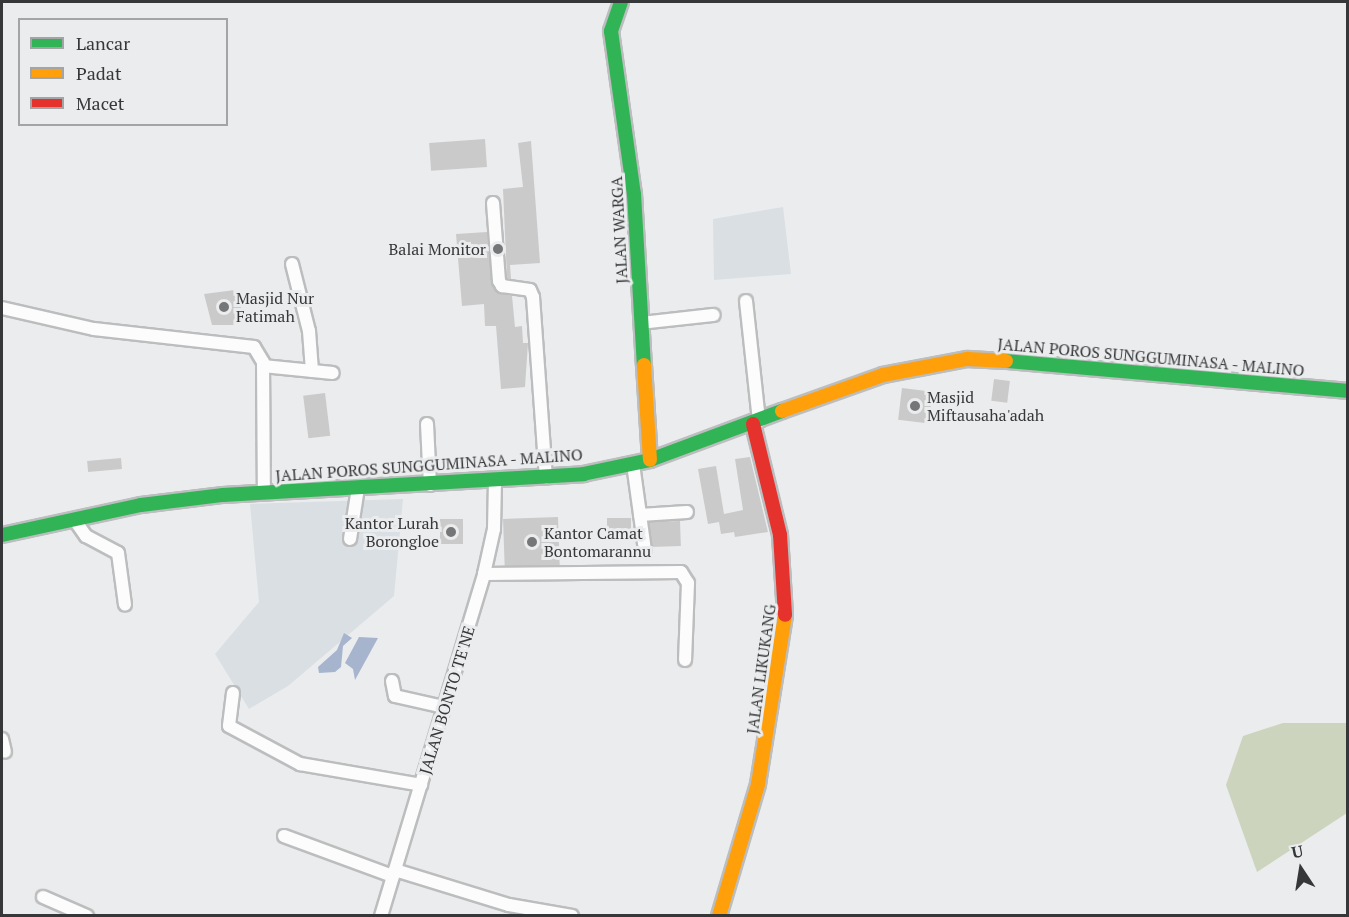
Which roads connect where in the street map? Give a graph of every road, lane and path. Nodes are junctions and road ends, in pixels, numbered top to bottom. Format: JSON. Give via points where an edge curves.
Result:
{"nodes":[{"id":1,"x":621,"y":2,"type":"edge"},
{"id":2,"x":493,"y":203,"type":"dead end"},
{"id":3,"x":292,"y":264,"type":"dead end"},
{"id":4,"x":746,"y":301,"type":"dead end"},
{"id":5,"x":2,"y":308,"type":"edge"},
{"id":6,"x":714,"y":315,"type":"dead end"},
{"id":7,"x":641,"y":323,"type":"junction"},
{"id":8,"x":263,"y":366,"type":"junction"},
{"id":9,"x":312,"y":371,"type":"junction"},
{"id":10,"x":333,"y":373,"type":"dead end"},
{"id":11,"x":1347,"y":391,"type":"edge"},
{"id":12,"x":756,"y":423,"type":"junction"},
{"id":13,"x":427,"y":424,"type":"dead end"},
{"id":14,"x":650,"y":460,"type":"junction"},
{"id":15,"x":633,"y":464,"type":"junction"},
{"id":16,"x":546,"y":478,"type":"junction"},
{"id":17,"x":495,"y":481,"type":"junction"},
{"id":18,"x":430,"y":485,"type":"junction"},
{"id":19,"x":358,"y":488,"type":"junction"},
{"id":20,"x":264,"y":492,"type":"junction"},
{"id":21,"x":687,"y":512,"type":"dead end"},
{"id":22,"x":640,"y":515,"type":"junction"},
{"id":23,"x":74,"y":519,"type":"junction"},
{"id":24,"x":2,"y":535,"type":"edge"},
{"id":25,"x":350,"y":539,"type":"dead end"},
{"id":26,"x":645,"y":551,"type":"dead end"},
{"id":27,"x":484,"y":574,"type":"junction"},
{"id":28,"x":125,"y":605,"type":"dead end"},
{"id":29,"x":685,"y":660,"type":"dead end"},
{"id":30,"x":392,"y":681,"type":"dead end"},
{"id":31,"x":233,"y":693,"type":"dead end"},
{"id":32,"x":444,"y":707,"type":"junction"},
{"id":33,"x":421,"y":784,"type":"junction"},
{"id":34,"x":284,"y":836,"type":"dead end"},
{"id":35,"x":394,"y":873,"type":"junction"},
{"id":36,"x":43,"y":897,"type":"dead end"},
{"id":37,"x":87,"y":915,"type":"edge"},
{"id":38,"x":381,"y":915,"type":"edge"},
{"id":39,"x":572,"y":915,"type":"edge"},
{"id":40,"x":718,"y":915,"type":"edge"}],
"edges":[{"from":1,"to":7,"type":"main road","name":"JALAN WARGA","via":[[611,31],[628,123]]},
{"from":2,"to":16,"type":"street","via":[[499,281],[502,286],[530,290],[533,297]]},
{"from":3,"to":9,"type":"street","via":[[309,332]]},
{"from":4,"to":12,"type":"street"},
{"from":5,"to":8,"type":"street","via":[[94,329],[248,345],[259,350]]},
{"from":6,"to":7,"type":"street"},
{"from":7,"to":14,"type":"main road","name":"JALAN WARGA"},
{"from":8,"to":9,"type":"street"},
{"from":8,"to":20,"type":"street"},
{"from":9,"to":10,"type":"street"},
{"from":11,"to":12,"type":"main road","name":"JALAN POROS SUNGGUMINASA - MALINO","via":[[1074,364],[967,359],[883,375]]},
{"from":12,"to":14,"type":"main road","name":"JALAN POROS SUNGGUMINASA - MALINO"},
{"from":12,"to":40,"type":"main road","name":"JALAN LIKUKANG","via":[[780,535],[786,626],[758,784]]},
{"from":13,"to":18,"type":"street"},
{"from":14,"to":15,"type":"main road","name":"JALAN POROS SUNGGUMINASA - MALINO"},
{"from":15,"to":16,"type":"main road","name":"JALAN POROS SUNGGUMINASA - MALINO"},
{"from":15,"to":22,"type":"street"},
{"from":16,"to":17,"type":"main road","name":"JALAN POROS SUNGGUMINASA - MALINO"},
{"from":17,"to":18,"type":"main road","name":"JALAN POROS SUNGGUMINASA - MALINO"},
{"from":17,"to":27,"type":"street","name":"JALAN BONTO TE'NE","via":[[494,529]]},
{"from":18,"to":19,"type":"main road","name":"JALAN POROS SUNGGUMINASA - MALINO"},
{"from":19,"to":20,"type":"main road","name":"JALAN POROS SUNGGUMINASA - MALINO"},
{"from":19,"to":25,"type":"street"},
{"from":20,"to":23,"type":"main road","name":"JALAN POROS SUNGGUMINASA - MALINO","via":[[141,505]]},
{"from":21,"to":22,"type":"street"},
{"from":22,"to":26,"type":"street"},
{"from":23,"to":24,"type":"main road","name":"JALAN POROS SUNGGUMINASA - MALINO"},
{"from":23,"to":28,"type":"street","via":[[86,536],[118,553]]},
{"from":27,"to":29,"type":"street","via":[[681,572],[688,583]]},
{"from":27,"to":32,"type":"street","name":"JALAN BONTO TE'NE"},
{"from":30,"to":32,"type":"street","via":[[395,696]]},
{"from":31,"to":33,"type":"street","via":[[230,726],[300,764]]},
{"from":32,"to":33,"type":"street","name":"JALAN BONTO TE'NE"},
{"from":33,"to":35,"type":"street","name":"JALAN BONTO TE'NE"},
{"from":34,"to":35,"type":"street"},
{"from":35,"to":38,"type":"street","name":"JALAN BONTO TE'NE"},
{"from":35,"to":39,"type":"street","via":[[509,905]]},
{"from":36,"to":37,"type":"street"}]}
